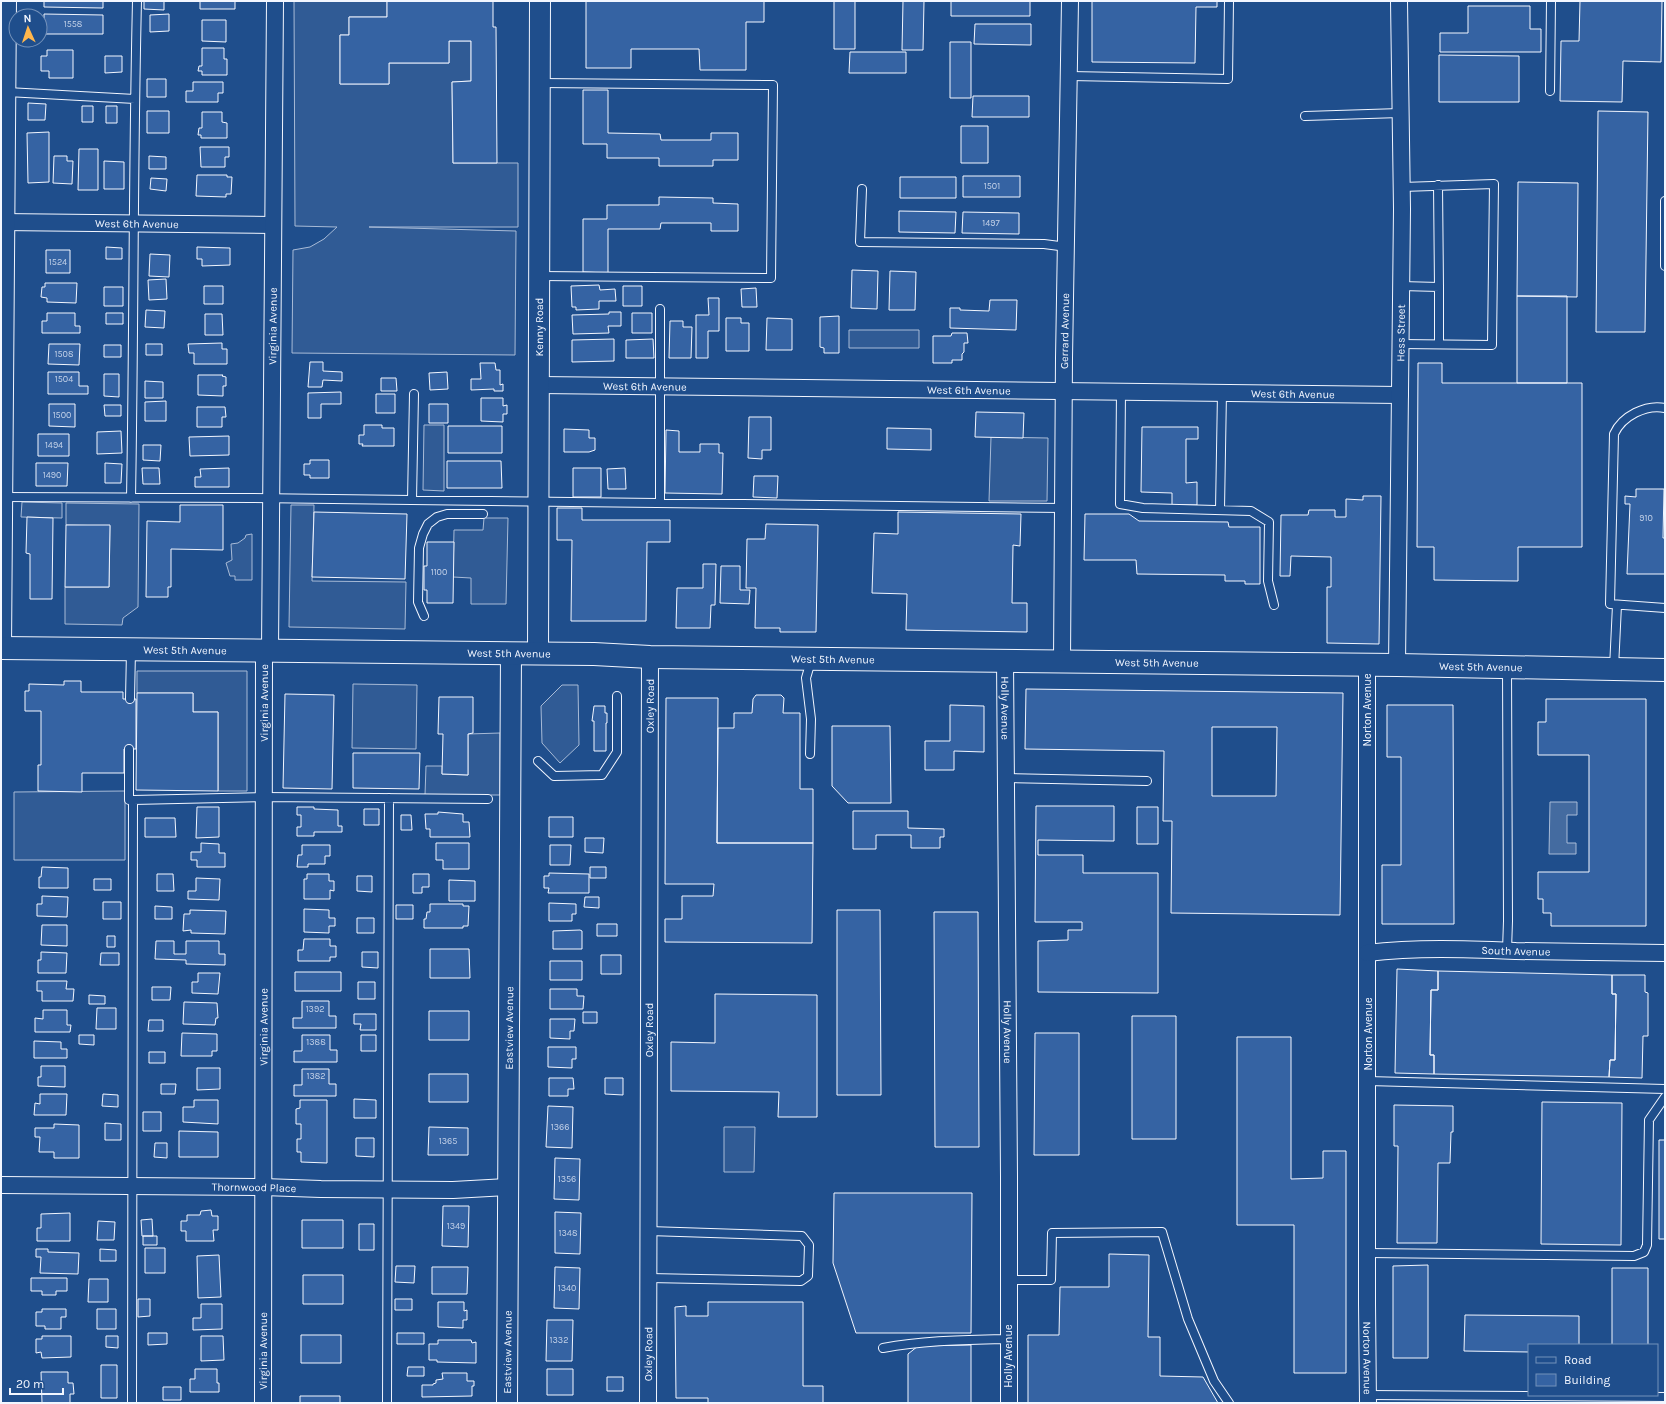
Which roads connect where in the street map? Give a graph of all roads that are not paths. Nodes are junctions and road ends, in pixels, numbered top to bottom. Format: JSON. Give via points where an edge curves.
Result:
{"nodes":[{"id":1,"x":8,"y":1,"type":"edge"},
{"id":2,"x":137,"y":1,"type":"edge"},
{"id":3,"x":275,"y":1,"type":"edge"},
{"id":4,"x":540,"y":1,"type":"edge"},
{"id":5,"x":1070,"y":1,"type":"edge"},
{"id":6,"x":1229,"y":1,"type":"edge"},
{"id":7,"x":1399,"y":1,"type":"edge"},
{"id":8,"x":1551,"y":1,"type":"edge"},
{"id":9,"x":1070,"y":76,"type":"junction"},
{"id":10,"x":540,"y":83,"type":"junction"},
{"id":11,"x":1550,"y":91,"type":"dead end"},
{"id":12,"x":7,"y":92,"type":"junction"},
{"id":13,"x":135,"y":99,"type":"junction"},
{"id":14,"x":1400,"y":113,"type":"junction"},
{"id":15,"x":1305,"y":116,"type":"dead end"},
{"id":16,"x":1438,"y":185,"type":"junction"},
{"id":17,"x":1402,"y":187,"type":"junction"},
{"id":18,"x":862,"y":188,"type":"dead end"},
{"id":19,"x":1665,"y":201,"type":"edge"},
{"id":20,"x":4,"y":222,"type":"edge"},
{"id":21,"x":135,"y":224,"type":"junction"},
{"id":22,"x":273,"y":225,"type":"junction"},
{"id":23,"x":1067,"y":247,"type":"junction"},
{"id":24,"x":1665,"y":266,"type":"edge"},
{"id":25,"x":539,"y":276,"type":"junction"},
{"id":26,"x":1401,"y":286,"type":"junction"},
{"id":27,"x":1439,"y":287,"type":"junction"},
{"id":28,"x":660,"y":309,"type":"dead end"},
{"id":29,"x":1400,"y":344,"type":"junction"},
{"id":30,"x":1439,"y":344,"type":"junction"},
{"id":31,"x":539,"y":385,"type":"junction"},
{"id":32,"x":660,"y":386,"type":"junction"},
{"id":33,"x":1064,"y":390,"type":"junction"},
{"id":34,"x":1121,"y":391,"type":"junction"},
{"id":35,"x":1222,"y":392,"type":"junction"},
{"id":36,"x":414,"y":394,"type":"dead end"},
{"id":37,"x":1400,"y":395,"type":"junction"},
{"id":38,"x":1665,"y":408,"type":"edge"},
{"id":39,"x":3,"y":497,"type":"edge"},
{"id":40,"x":132,"y":498,"type":"junction"},
{"id":41,"x":271,"y":498,"type":"junction"},
{"id":42,"x":412,"y":500,"type":"junction"},
{"id":43,"x":538,"y":501,"type":"junction"},
{"id":44,"x":660,"y":503,"type":"junction"},
{"id":45,"x":1064,"y":508,"type":"junction"},
{"id":46,"x":1220,"y":509,"type":"junction"},
{"id":47,"x":483,"y":514,"type":"dead end"},
{"id":48,"x":1274,"y":605,"type":"dead end"},
{"id":49,"x":1616,"y":605,"type":"junction"},
{"id":50,"x":1665,"y":608,"type":"edge"},
{"id":51,"x":424,"y":616,"type":"dead end"},
{"id":52,"x":2,"y":648,"type":"edge"},
{"id":53,"x":131,"y":649,"type":"junction"},
{"id":54,"x":267,"y":651,"type":"junction"},
{"id":55,"x":511,"y":653,"type":"junction"},
{"id":56,"x":538,"y":654,"type":"junction"},
{"id":57,"x":650,"y":657,"type":"junction"},
{"id":58,"x":812,"y":658,"type":"junction"},
{"id":59,"x":1006,"y":660,"type":"junction"},
{"id":60,"x":1062,"y":661,"type":"junction"},
{"id":61,"x":1367,"y":665,"type":"junction"},
{"id":62,"x":1397,"y":665,"type":"junction"},
{"id":63,"x":1507,"y":667,"type":"junction"},
{"id":64,"x":1614,"y":669,"type":"junction"},
{"id":65,"x":1665,"y":670,"type":"edge"},
{"id":66,"x":617,"y":696,"type":"dead end"},
{"id":67,"x":130,"y":699,"type":"dead end"},
{"id":68,"x":129,"y":749,"type":"dead end"},
{"id":69,"x":810,"y":754,"type":"dead end"},
{"id":70,"x":538,"y":760,"type":"dead end"},
{"id":71,"x":1006,"y":778,"type":"junction"},
{"id":72,"x":1147,"y":781,"type":"dead end"},
{"id":73,"x":264,"y":797,"type":"junction"},
{"id":74,"x":389,"y":798,"type":"junction"},
{"id":75,"x":488,"y":799,"type":"dead end"},
{"id":76,"x":128,"y":800,"type":"dead end"},
{"id":77,"x":1507,"y":950,"type":"junction"},
{"id":78,"x":1367,"y":952,"type":"junction"},
{"id":79,"x":1665,"y":953,"type":"edge"},
{"id":80,"x":1368,"y":1081,"type":"junction"},
{"id":81,"x":1665,"y":1089,"type":"edge"},
{"id":82,"x":1665,"y":1097,"type":"edge"},
{"id":83,"x":1,"y":1185,"type":"edge"},
{"id":84,"x":132,"y":1186,"type":"junction"},
{"id":85,"x":263,"y":1187,"type":"junction"},
{"id":86,"x":507,"y":1187,"type":"junction"},
{"id":87,"x":389,"y":1189,"type":"junction"},
{"id":88,"x":649,"y":1231,"type":"junction"},
{"id":89,"x":1368,"y":1253,"type":"junction"},
{"id":90,"x":649,"y":1278,"type":"junction"},
{"id":91,"x":1008,"y":1280,"type":"junction"},
{"id":92,"x":1008,"y":1339,"type":"junction"},
{"id":93,"x":883,"y":1348,"type":"dead end"},
{"id":94,"x":1665,"y":1397,"type":"edge"},
{"id":95,"x":1368,"y":1399,"type":"edge"},
{"id":96,"x":132,"y":1403,"type":"edge"},
{"id":97,"x":263,"y":1403,"type":"edge"},
{"id":98,"x":387,"y":1403,"type":"edge"},
{"id":99,"x":507,"y":1403,"type":"edge"},
{"id":100,"x":648,"y":1403,"type":"edge"},
{"id":101,"x":1009,"y":1403,"type":"edge"},
{"id":102,"x":1229,"y":1403,"type":"edge"}],
"edges":[{"from":1,"to":12,"type":"street"},
{"from":2,"to":13,"type":"lane"},
{"from":3,"to":22,"type":"street","name":"Virginia Avenue"},
{"from":4,"to":10,"type":"street","name":"Kenny Road"},
{"from":5,"to":9,"type":"street","name":"Gerrard Avenue"},
{"from":6,"to":9,"type":"lane","via":[[1228,79]]},
{"from":7,"to":14,"type":"street","name":"Hess Street"},
{"from":8,"to":11,"type":"lane"},
{"from":9,"to":23,"type":"street","name":"Gerrard Avenue"},
{"from":10,"to":25,"type":"street","name":"Kenny Road"},
{"from":10,"to":25,"type":"lane","via":[[773,85],[771,278]]},
{"from":12,"to":13,"type":"lane"},
{"from":12,"to":20,"type":"street"},
{"from":13,"to":21,"type":"lane"},
{"from":14,"to":15,"type":"lane"},
{"from":14,"to":17,"type":"street","name":"Hess Street"},
{"from":16,"to":17,"type":"lane"},
{"from":16,"to":27,"type":"lane"},
{"from":16,"to":30,"type":"lane","via":[[1494,184],[1492,345]]},
{"from":17,"to":26,"type":"street","name":"Hess Street"},
{"from":18,"to":23,"type":"lane","via":[[860,242],[1044,244]]},
{"from":19,"to":24,"type":"lane"},
{"from":20,"to":21,"type":"street","name":"West 6th Avenue"},
{"from":20,"to":39,"type":"street"},
{"from":21,"to":22,"type":"street","name":"West 6th Avenue"},
{"from":21,"to":40,"type":"lane"},
{"from":22,"to":41,"type":"street","name":"Virginia Avenue"},
{"from":23,"to":33,"type":"street","name":"Gerrard Avenue"},
{"from":25,"to":31,"type":"street","name":"Kenny Road"},
{"from":26,"to":27,"type":"lane"},
{"from":26,"to":29,"type":"street","name":"Hess Street"},
{"from":27,"to":30,"type":"lane"},
{"from":28,"to":32,"type":"lane"},
{"from":29,"to":30,"type":"lane"},
{"from":29,"to":37,"type":"street","name":"Hess Street"},
{"from":31,"to":32,"type":"street","name":"West 6th Avenue"},
{"from":31,"to":43,"type":"street","name":"Kenny Road"},
{"from":32,"to":33,"type":"street","name":"West 6th Avenue"},
{"from":32,"to":44,"type":"lane"},
{"from":33,"to":34,"type":"street","name":"West 6th Avenue"},
{"from":33,"to":45,"type":"street","name":"Gerrard Avenue"},
{"from":34,"to":35,"type":"street","name":"West 6th Avenue"},
{"from":34,"to":46,"type":"lane","via":[[1120,504],[1143,508]]},
{"from":35,"to":37,"type":"street","name":"West 6th Avenue"},
{"from":35,"to":46,"type":"lane"},
{"from":36,"to":42,"type":"lane"},
{"from":37,"to":62,"type":"street","name":"Hess Street"},
{"from":38,"to":49,"type":"lane","via":[[1645,409],[1636,413],[1621,423],[1614,434],[1610,604]]},
{"from":39,"to":40,"type":"lane"},
{"from":39,"to":52,"type":"street"},
{"from":40,"to":41,"type":"lane"},
{"from":41,"to":42,"type":"lane"},
{"from":41,"to":54,"type":"street","name":"Virginia Avenue"},
{"from":42,"to":43,"type":"lane"},
{"from":43,"to":44,"type":"lane"},
{"from":43,"to":56,"type":"street","name":"Kenny Road"},
{"from":44,"to":45,"type":"lane"},
{"from":45,"to":60,"type":"street","name":"Gerrard Avenue"},
{"from":46,"to":48,"type":"lane","via":[[1251,511],[1269,522],[1268,581]]},
{"from":47,"to":51,"type":"lane","via":[[447,514],[437,517],[428,524],[419,548],[418,602]]},
{"from":49,"to":50,"type":"lane"},
{"from":49,"to":64,"type":"lane"},
{"from":52,"to":53,"type":"main road","name":"West 5th Avenue"},
{"from":53,"to":54,"type":"main road","name":"West 5th Avenue"},
{"from":53,"to":67,"type":"lane"},
{"from":54,"to":55,"type":"main road","name":"West 5th Avenue"},
{"from":54,"to":73,"type":"street","name":"Virginia Avenue"},
{"from":55,"to":56,"type":"main road","name":"West 5th Avenue"},
{"from":55,"to":86,"type":"street","name":"Eastview Avenue"},
{"from":56,"to":57,"type":"main road","name":"West 5th Avenue"},
{"from":57,"to":58,"type":"main road","name":"West 5th Avenue"},
{"from":57,"to":88,"type":"street","name":"Oxley Road"},
{"from":58,"to":59,"type":"main road","name":"West 5th Avenue"},
{"from":58,"to":69,"type":"lane","via":[[806,678],[811,719]]},
{"from":59,"to":60,"type":"main road","name":"West 5th Avenue"},
{"from":59,"to":71,"type":"street","name":"Holly Avenue"},
{"from":60,"to":61,"type":"main road","name":"West 5th Avenue"},
{"from":61,"to":62,"type":"main road","name":"West 5th Avenue"},
{"from":61,"to":78,"type":"street","name":"Norton Avenue"},
{"from":62,"to":63,"type":"main road","name":"West 5th Avenue"},
{"from":63,"to":64,"type":"main road","name":"West 5th Avenue"},
{"from":63,"to":77,"type":"lane"},
{"from":64,"to":65,"type":"main road","name":"West 5th Avenue"},
{"from":66,"to":70,"type":"lane","via":[[617,752],[602,775],[554,776]]},
{"from":68,"to":76,"type":"lane"},
{"from":71,"to":72,"type":"lane"},
{"from":71,"to":91,"type":"street","name":"Holly Avenue"},
{"from":73,"to":74,"type":"lane"},
{"from":73,"to":84,"type":"lane","via":[[133,800]]},
{"from":73,"to":85,"type":"street","name":"Virginia Avenue"},
{"from":74,"to":75,"type":"lane"},
{"from":74,"to":87,"type":"lane"},
{"from":77,"to":78,"type":"street","name":"South Avenue","via":[[1400,949]]},
{"from":77,"to":79,"type":"street","name":"South Avenue"},
{"from":78,"to":80,"type":"street","name":"Norton Avenue"},
{"from":80,"to":81,"type":"lane"},
{"from":80,"to":89,"type":"street","name":"Norton Avenue"},
{"from":82,"to":89,"type":"lane","via":[[1649,1120],[1647,1245],[1644,1252],[1634,1256]]},
{"from":83,"to":84,"type":"street","name":"Thornwood Place"},
{"from":84,"to":85,"type":"street","name":"Thornwood Place"},
{"from":84,"to":96,"type":"lane"},
{"from":85,"to":87,"type":"street","name":"Thornwood Place"},
{"from":85,"to":97,"type":"street","name":"Virginia Avenue"},
{"from":86,"to":87,"type":"street","name":"Thornwood Place","via":[[453,1190]]},
{"from":86,"to":99,"type":"street","name":"Eastview Avenue"},
{"from":87,"to":98,"type":"lane"},
{"from":88,"to":90,"type":"street","name":"Oxley Road"},
{"from":88,"to":90,"type":"lane","via":[[802,1236],[809,1245],[808,1276],[801,1282]]},
{"from":89,"to":95,"type":"street","name":"Norton Avenue"},
{"from":90,"to":100,"type":"street","name":"Oxley Road"},
{"from":91,"to":92,"type":"street","name":"Holly Avenue"},
{"from":91,"to":102,"type":"lane","via":[[1051,1280],[1052,1233],[1162,1232],[1188,1319],[1214,1381]]},
{"from":92,"to":93,"type":"lane","via":[[935,1340]]},
{"from":92,"to":101,"type":"street","name":"Holly Avenue"},
{"from":94,"to":95,"type":"lane"}]}
